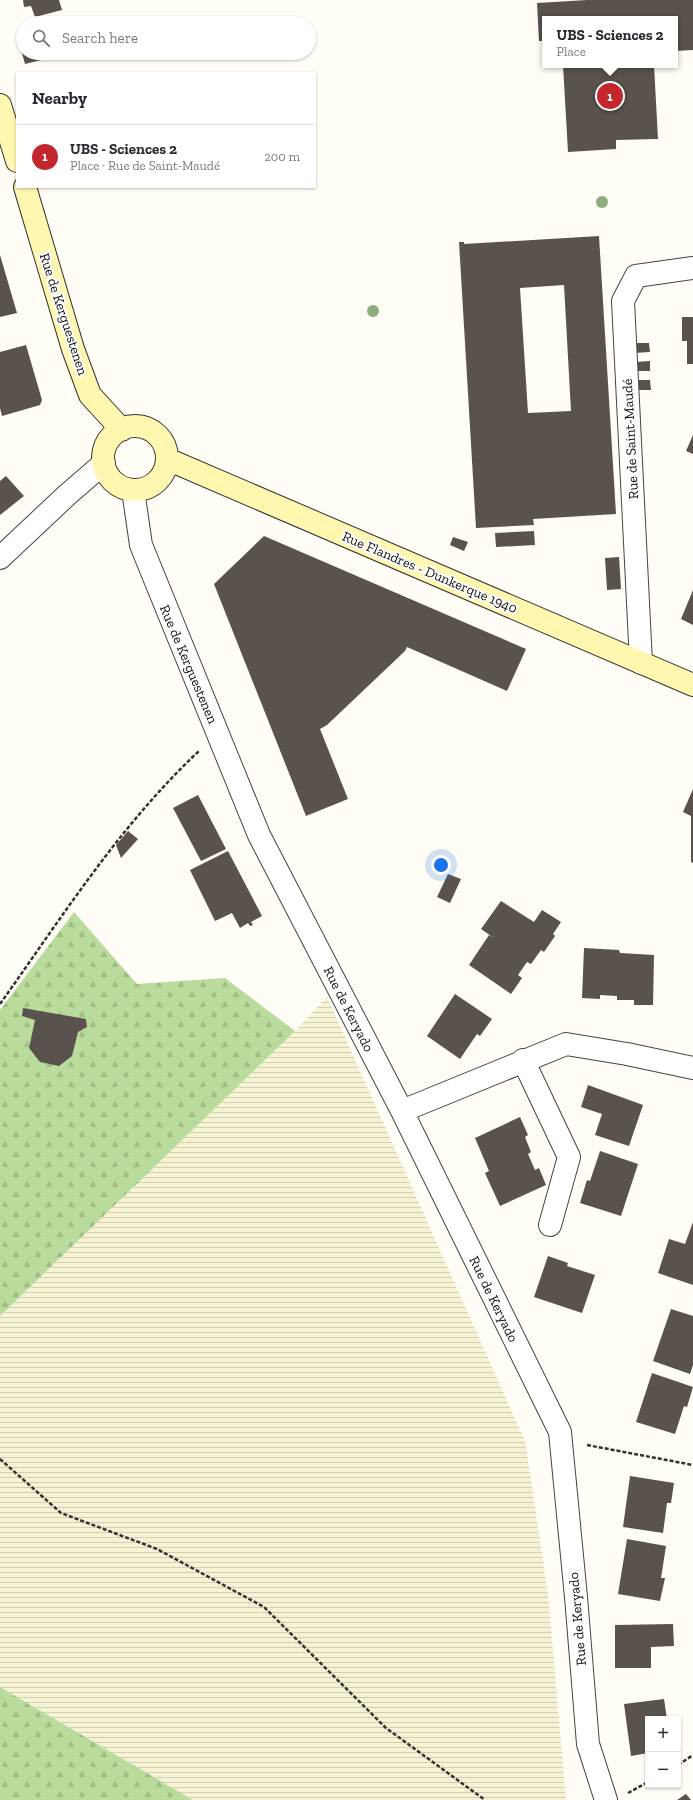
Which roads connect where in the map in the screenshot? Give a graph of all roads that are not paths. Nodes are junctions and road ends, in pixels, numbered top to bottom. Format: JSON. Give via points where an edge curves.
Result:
{"nodes":[{"id":1,"x":0,"y":104,"type":"edge"},
{"id":2,"x":16,"y":158,"type":"edge"},
{"id":3,"x":25,"y":188,"type":"edge"},
{"id":4,"x":693,"y":268,"type":"edge"},
{"id":5,"x":122,"y":430,"type":"junction"},
{"id":6,"x":167,"y":460,"type":"junction"},
{"id":7,"x":104,"y":463,"type":"junction"},
{"id":8,"x":133,"y":490,"type":"junction"},
{"id":9,"x":0,"y":558,"type":"edge"},
{"id":10,"x":641,"y":663,"type":"junction"},
{"id":11,"x":693,"y":685,"type":"edge"},
{"id":12,"x":258,"y":835,"type":"joint"},
{"id":13,"x":524,"y":1060,"type":"junction"},
{"id":14,"x":693,"y":1068,"type":"edge"},
{"id":15,"x":402,"y":1111,"type":"junction"},
{"id":16,"x":550,"y":1225,"type":"dead end"},
{"id":17,"x":614,"y":1798,"type":"edge"}],
"edges":[{"from":1,"to":2,"type":"street"},
{"from":3,"to":5,"type":"street","name":"Rue de Kerguestenen","via":[[73,349],[90,395]]},
{"from":4,"to":10,"type":"street","name":"Rue de Saint-Maudé","via":[[636,276],[623,301]]},
{"from":5,"to":6,"type":"street","via":[[143,427],[153,432],[161,439],[166,449]]},
{"from":5,"to":7,"type":"street","via":[[107,444]]},
{"from":6,"to":8,"type":"street","via":[[163,474],[152,485]]},
{"from":6,"to":10,"type":"street","name":"Rue Flandres - Dunkerque 1940"},
{"from":7,"to":8,"type":"street","via":[[107,474],[114,482],[123,488]]},
{"from":7,"to":9,"type":"street"},
{"from":8,"to":12,"type":"street","name":"Rue de Kerguestenen","via":[[141,545]]},
{"from":10,"to":11,"type":"street","name":"Rue Flandres - Dunkerque 1940"},
{"from":12,"to":15,"type":"street","name":"Rue de Keryado"},
{"from":13,"to":14,"type":"street","via":[[566,1044]]},
{"from":13,"to":15,"type":"street"},
{"from":13,"to":16,"type":"street","via":[[569,1157]]},
{"from":15,"to":17,"type":"street","name":"Rue de Keryado","via":[[560,1432],[588,1744]]}]}
